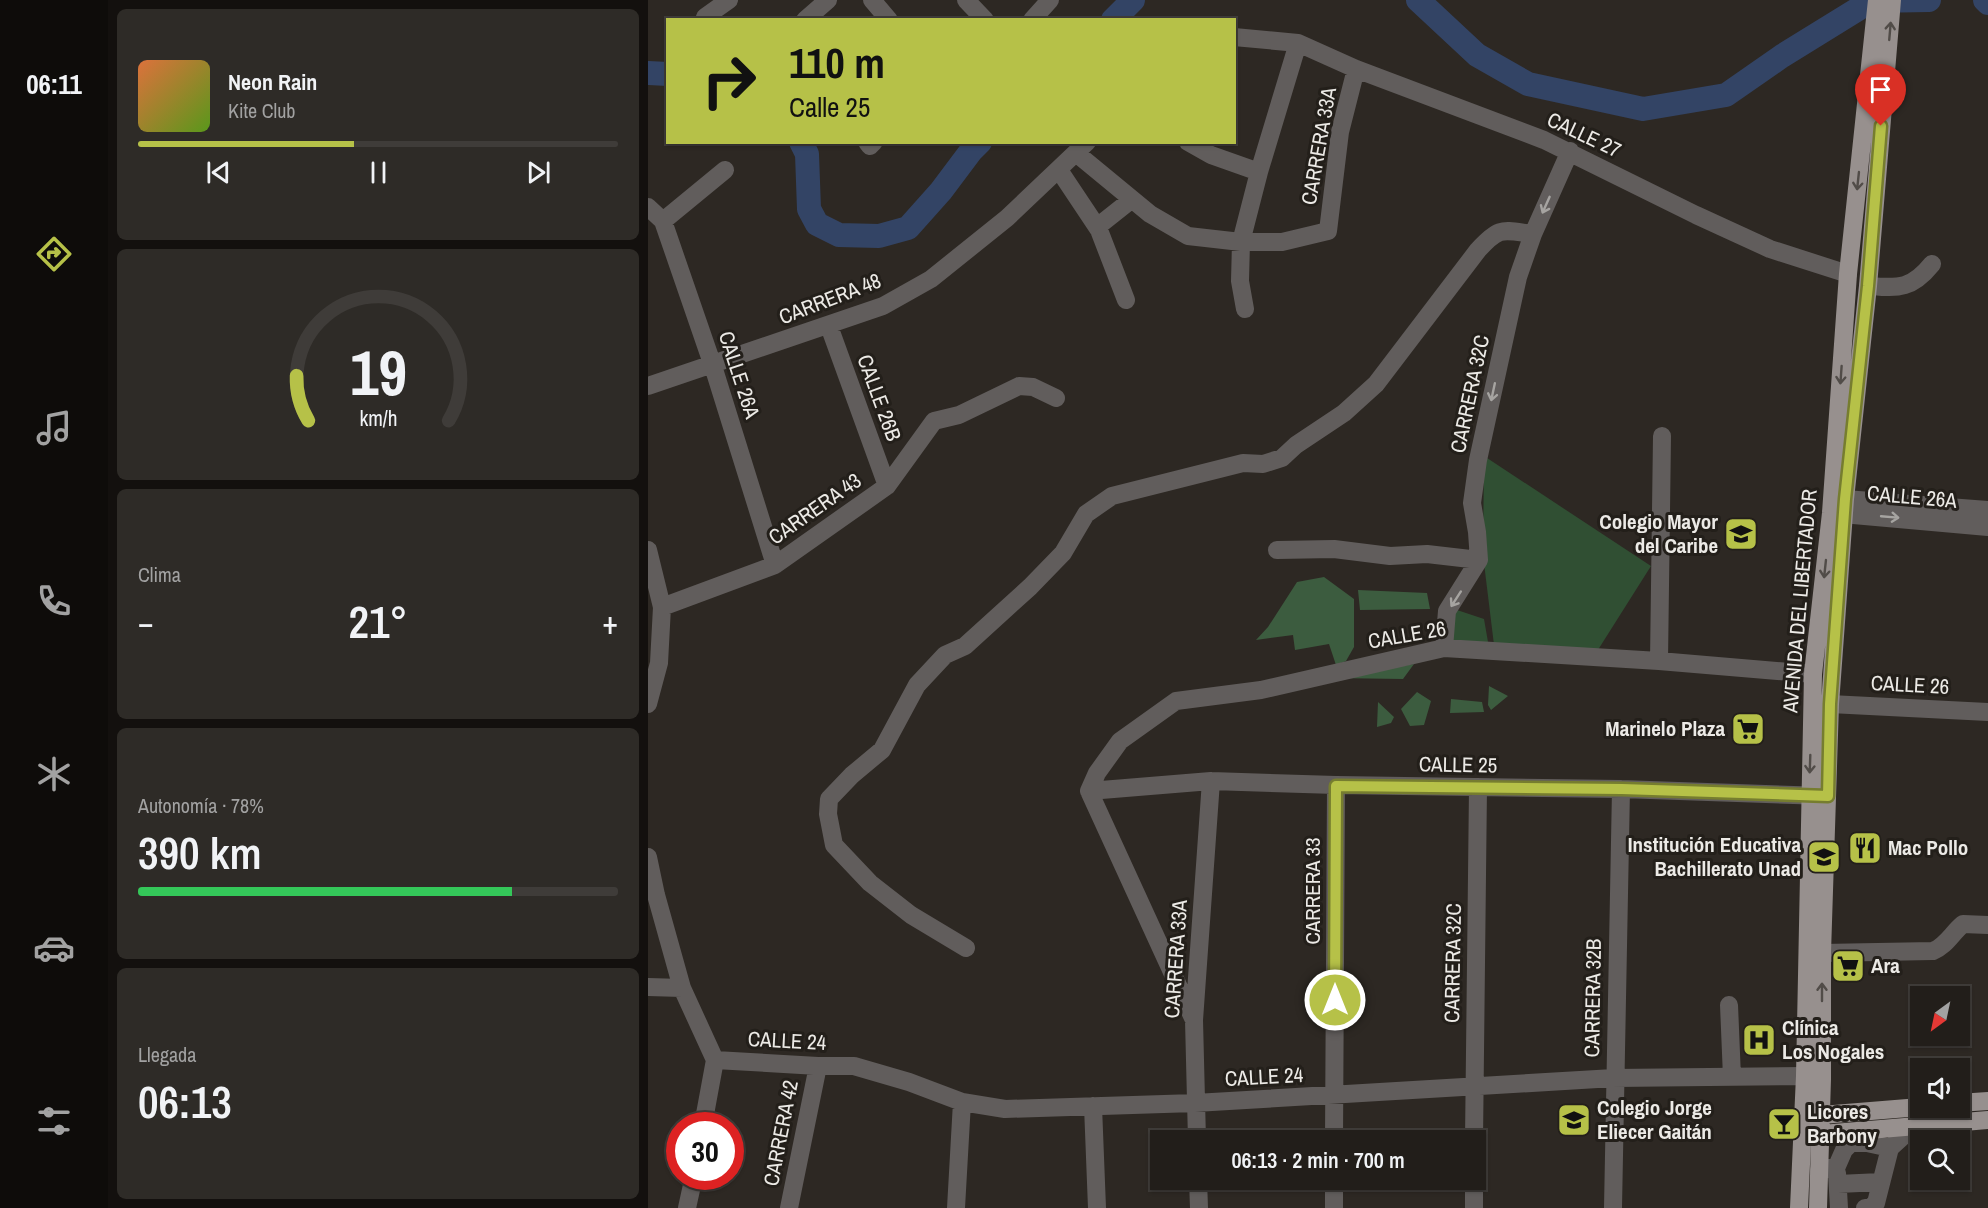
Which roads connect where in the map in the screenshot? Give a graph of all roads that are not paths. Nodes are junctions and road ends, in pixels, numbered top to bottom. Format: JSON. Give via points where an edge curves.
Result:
{"nodes":[{"id":1,"x":729,"y":0,"type":"edge"},
{"id":2,"x":872,"y":0,"type":"edge"},
{"id":3,"x":966,"y":0,"type":"edge"},
{"id":4,"x":1050,"y":0,"type":"edge"},
{"id":5,"x":1876,"y":0,"type":"edge"},
{"id":6,"x":1893,"y":0,"type":"edge"},
{"id":7,"x":705,"y":17,"type":"dead end"},
{"id":8,"x":887,"y":18,"type":"edge"},
{"id":9,"x":983,"y":18,"type":"edge"},
{"id":10,"x":1034,"y":18,"type":"edge"},
{"id":11,"x":1236,"y":37,"type":"edge"},
{"id":12,"x":1298,"y":43,"type":"junction"},
{"id":13,"x":1356,"y":69,"type":"junction"},
{"id":14,"x":1875,"y":103,"type":"junction"},
{"id":15,"x":1191,"y":144,"type":"edge"},
{"id":16,"x":1082,"y":148,"type":"edge"},
{"id":17,"x":1570,"y":152,"type":"junction"},
{"id":18,"x":725,"y":170,"type":"dead end"},
{"id":19,"x":1059,"y":170,"type":"junction"},
{"id":20,"x":1259,"y":172,"type":"junction"},
{"id":21,"x":1131,"y":200,"type":"junction"},
{"id":22,"x":648,"y":207,"type":"edge"},
{"id":23,"x":663,"y":221,"type":"junction"},
{"id":24,"x":1096,"y":227,"type":"junction"},
{"id":25,"x":1533,"y":234,"type":"junction"},
{"id":26,"x":1241,"y":242,"type":"junction"},
{"id":27,"x":1932,"y":264,"type":"dead end"},
{"id":28,"x":1848,"y":273,"type":"junction"},
{"id":29,"x":1868,"y":286,"type":"junction"},
{"id":30,"x":1126,"y":300,"type":"dead end"},
{"id":31,"x":1245,"y":309,"type":"dead end"},
{"id":32,"x":829,"y":326,"type":"junction"},
{"id":33,"x":713,"y":366,"type":"junction"},
{"id":34,"x":648,"y":386,"type":"edge"},
{"id":35,"x":1056,"y":398,"type":"dead end"},
{"id":36,"x":1662,"y":436,"type":"dead end"},
{"id":37,"x":886,"y":486,"type":"junction"},
{"id":38,"x":1838,"y":507,"type":"junction"},
{"id":39,"x":1988,"y":510,"type":"edge"},
{"id":40,"x":1988,"y":526,"type":"edge"},
{"id":41,"x":648,"y":550,"type":"edge"},
{"id":42,"x":1277,"y":550,"type":"dead end"},
{"id":43,"x":1479,"y":560,"type":"junction"},
{"id":44,"x":776,"y":565,"type":"junction"},
{"id":45,"x":662,"y":607,"type":"junction"},
{"id":46,"x":1444,"y":648,"type":"junction"},
{"id":47,"x":1659,"y":661,"type":"junction"},
{"id":48,"x":1813,"y":674,"type":"junction"},
{"id":49,"x":648,"y":704,"type":"edge"},
{"id":50,"x":1830,"y":704,"type":"junction"},
{"id":51,"x":1988,"y":712,"type":"edge"},
{"id":52,"x":1211,"y":781,"type":"junction"},
{"id":53,"x":1336,"y":786,"type":"junction"},
{"id":54,"x":1478,"y":787,"type":"junction"},
{"id":55,"x":1622,"y":789,"type":"junction"},
{"id":56,"x":1089,"y":791,"type":"junction"},
{"id":57,"x":1819,"y":795,"type":"junction"},
{"id":58,"x":648,"y":856,"type":"edge"},
{"id":59,"x":656,"y":895,"type":"junction"},
{"id":60,"x":648,"y":921,"type":"edge"},
{"id":61,"x":1988,"y":926,"type":"edge"},
{"id":62,"x":966,"y":948,"type":"dead end"},
{"id":63,"x":1822,"y":953,"type":"junction"},
{"id":64,"x":648,"y":987,"type":"edge"},
{"id":65,"x":682,"y":988,"type":"junction"},
{"id":66,"x":1729,"y":1005,"type":"dead end"},
{"id":67,"x":1194,"y":1020,"type":"junction"},
{"id":68,"x":715,"y":1060,"type":"junction"},
{"id":69,"x":818,"y":1066,"type":"junction"},
{"id":70,"x":1732,"y":1077,"type":"junction"},
{"id":71,"x":1614,"y":1078,"type":"junction"},
{"id":72,"x":1813,"y":1078,"type":"junction"},
{"id":73,"x":1474,"y":1087,"type":"junction"},
{"id":74,"x":1335,"y":1096,"type":"junction"},
{"id":75,"x":1988,"y":1101,"type":"edge"},
{"id":76,"x":962,"y":1102,"type":"junction"},
{"id":77,"x":1970,"y":1102,"type":"edge"},
{"id":78,"x":1195,"y":1103,"type":"junction"},
{"id":79,"x":1093,"y":1106,"type":"junction"},
{"id":80,"x":1910,"y":1108,"type":"edge"},
{"id":81,"x":705,"y":1112,"type":"edge"},
{"id":82,"x":1812,"y":1116,"type":"junction"},
{"id":83,"x":1988,"y":1120,"type":"edge"},
{"id":84,"x":1913,"y":1127,"type":"junction"},
{"id":85,"x":1196,"y":1130,"type":"edge"},
{"id":86,"x":1334,"y":1130,"type":"edge"},
{"id":87,"x":1474,"y":1130,"type":"edge"},
{"id":88,"x":1811,"y":1135,"type":"junction"},
{"id":89,"x":1851,"y":1138,"type":"junction"},
{"id":90,"x":1890,"y":1148,"type":"junction"},
{"id":91,"x":1819,"y":1171,"type":"junction"},
{"id":92,"x":1838,"y":1175,"type":"junction"},
{"id":93,"x":1881,"y":1182,"type":"junction"},
{"id":94,"x":690,"y":1190,"type":"edge"},
{"id":95,"x":1198,"y":1190,"type":"edge"},
{"id":96,"x":1334,"y":1190,"type":"edge"},
{"id":97,"x":1474,"y":1190,"type":"edge"},
{"id":98,"x":687,"y":1208,"type":"edge"},
{"id":99,"x":789,"y":1208,"type":"edge"},
{"id":100,"x":956,"y":1208,"type":"edge"},
{"id":101,"x":1097,"y":1208,"type":"edge"},
{"id":102,"x":1199,"y":1208,"type":"edge"},
{"id":103,"x":1334,"y":1208,"type":"edge"},
{"id":104,"x":1474,"y":1208,"type":"edge"},
{"id":105,"x":1613,"y":1208,"type":"edge"},
{"id":106,"x":1799,"y":1208,"type":"edge"},
{"id":107,"x":1818,"y":1208,"type":"edge"},
{"id":108,"x":1839,"y":1208,"type":"edge"},
{"id":109,"x":1864,"y":1208,"type":"edge"}],
"edges":[{"from":1,"to":7,"type":"street"},
{"from":2,"to":8,"type":"street"},
{"from":3,"to":9,"type":"street"},
{"from":4,"to":10,"type":"street"},
{"from":5,"to":14,"type":"main road","name":"AVENIDA DEL LIBERTADOR"},
{"from":14,"to":6,"type":"main road","name":"AVENIDA DEL LIBERTADOR","one_way":true},
{"from":11,"to":12,"type":"street"},
{"from":12,"to":13,"type":"street","name":"CALLE 27"},
{"from":12,"to":20,"type":"street"},
{"from":13,"to":17,"type":"street","name":"CALLE 27"},
{"from":13,"to":26,"type":"street","name":"CARRERA 33A","via":[[1340,132],[1328,231],[1282,242]]},
{"from":14,"to":28,"type":"main road","name":"AVENIDA DEL LIBERTADOR","one_way":true},
{"from":14,"to":29,"type":"main road","name":"AVENIDA DEL LIBERTADOR"},
{"from":15,"to":20,"type":"street","via":[[1210,155]]},
{"from":16,"to":19,"type":"street","name":"CARRERA 48"},
{"from":16,"to":21,"type":"street"},
{"from":17,"to":25,"type":"street","name":"CARRERA 32C","one_way":true},
{"from":17,"to":28,"type":"street","name":"CALLE 27","via":[[1770,249]]},
{"from":18,"to":23,"type":"street"},
{"from":19,"to":24,"type":"street"},
{"from":19,"to":32,"type":"street","name":"CARRERA 48","via":[[931,279],[883,306]]},
{"from":20,"to":26,"type":"street"},
{"from":21,"to":24,"type":"street"},
{"from":21,"to":26,"type":"street","via":[[1188,236]]},
{"from":22,"to":23,"type":"street","name":"CALLE 26A"},
{"from":23,"to":33,"type":"street","name":"CALLE 26A"},
{"from":24,"to":30,"type":"street"},
{"from":25,"to":43,"type":"street","name":"CARRERA 32C","one_way":true,"via":[[1518,277],[1478,460],[1472,502]]},
{"from":25,"to":62,"type":"street","via":[[1507,230],[1493,233],[1376,384],[1282,458],[1263,464],[1243,463],[1112,496],[1086,514],[1063,553],[1030,587],[965,646],[945,655],[917,685],[882,750],[829,799],[828,814],[834,845],[870,883],[911,915]]},
{"from":26,"to":31,"type":"street","via":[[1240,281]]},
{"from":27,"to":29,"type":"street","via":[[1924,275],[1903,287]]},
{"from":28,"to":38,"type":"main road","name":"AVENIDA DEL LIBERTADOR","one_way":true},
{"from":29,"to":38,"type":"main road","name":"AVENIDA DEL LIBERTADOR"},
{"from":32,"to":33,"type":"street","name":"CARRERA 48"},
{"from":32,"to":37,"type":"street","name":"CALLE 26B"},
{"from":33,"to":34,"type":"street","name":"CARRERA 48"},
{"from":33,"to":44,"type":"street","name":"CALLE 26A"},
{"from":35,"to":37,"type":"street","name":"CARRERA 43","via":[[1033,387],[1019,386],[959,415],[934,421]]},
{"from":36,"to":47,"type":"street"},
{"from":37,"to":44,"type":"street","name":"CARRERA 43"},
{"from":38,"to":39,"type":"street","name":"CALLE 26A"},
{"from":38,"to":40,"type":"street","name":"CALLE 26A","one_way":true},
{"from":38,"to":48,"type":"main road","name":"AVENIDA DEL LIBERTADOR","one_way":true},
{"from":38,"to":50,"type":"main road","name":"AVENIDA DEL LIBERTADOR"},
{"from":41,"to":45,"type":"street"},
{"from":42,"to":43,"type":"street","via":[[1334,549]]},
{"from":43,"to":46,"type":"street","one_way":true,"via":[[1447,611]]},
{"from":44,"to":45,"type":"street","name":"CARRERA 43"},
{"from":45,"to":49,"type":"street","via":[[659,663]]},
{"from":46,"to":47,"type":"street","name":"CALLE 26"},
{"from":46,"to":56,"type":"street","name":"CALLE 26","via":[[1261,690],[1176,701],[1120,741]]},
{"from":47,"to":48,"type":"street","name":"CALLE 26"},
{"from":48,"to":57,"type":"main road","name":"AVENIDA DEL LIBERTADOR","one_way":true},
{"from":50,"to":51,"type":"street","name":"CALLE 26"},
{"from":50,"to":57,"type":"main road","name":"AVENIDA DEL LIBERTADOR"},
{"from":52,"to":53,"type":"street","name":"CALLE 25"},
{"from":52,"to":56,"type":"street","name":"CALLE 25"},
{"from":52,"to":67,"type":"street","name":"CARRERA 33A"},
{"from":53,"to":54,"type":"street","name":"CALLE 25"},
{"from":53,"to":74,"type":"street","name":"CARRERA 33"},
{"from":54,"to":55,"type":"street","name":"CALLE 25"},
{"from":54,"to":73,"type":"street","name":"CARRERA 32C"},
{"from":55,"to":57,"type":"street","name":"CALLE 25"},
{"from":55,"to":71,"type":"street","name":"CARRERA 32B"},
{"from":56,"to":67,"type":"street"},
{"from":57,"to":63,"type":"main road","name":"AVENIDA DEL LIBERTADOR"},
{"from":57,"to":72,"type":"main road","name":"AVENIDA DEL LIBERTADOR"},
{"from":58,"to":59,"type":"street"},
{"from":59,"to":60,"type":"street"},
{"from":59,"to":65,"type":"street"},
{"from":61,"to":63,"type":"street","via":[[1963,924],[1942,948],[1933,951]]},
{"from":72,"to":63,"type":"main road","name":"AVENIDA DEL LIBERTADOR","one_way":true},
{"from":64,"to":65,"type":"street"},
{"from":65,"to":68,"type":"street"},
{"from":66,"to":70,"type":"street"},
{"from":67,"to":78,"type":"street","name":"CARRERA 33A"},
{"from":68,"to":69,"type":"street","name":"CALLE 24"},
{"from":68,"to":81,"type":"street"},
{"from":69,"to":76,"type":"street","name":"CALLE 24","via":[[854,1066]]},
{"from":69,"to":99,"type":"street","name":"CARRERA 42"},
{"from":70,"to":71,"type":"street","name":"CALLE 24"},
{"from":70,"to":72,"type":"street","name":"CALLE 24"},
{"from":71,"to":73,"type":"street","name":"CALLE 24"},
{"from":71,"to":105,"type":"street","name":"CARRERA 32B"},
{"from":72,"to":82,"type":"main road","name":"AVENIDA DEL LIBERTADOR"},
{"from":73,"to":74,"type":"street","name":"CALLE 24"},
{"from":73,"to":87,"type":"street","name":"CARRERA 32C"},
{"from":74,"to":78,"type":"street","name":"CALLE 24"},
{"from":74,"to":86,"type":"street","name":"CARRERA 33"},
{"from":75,"to":77,"type":"main road"},
{"from":76,"to":79,"type":"street","name":"CALLE 24","via":[[1005,1109]]},
{"from":76,"to":100,"type":"street"},
{"from":78,"to":79,"type":"street","name":"CALLE 24"},
{"from":78,"to":85,"type":"street","name":"CARRERA 33A"},
{"from":79,"to":101,"type":"street"},
{"from":80,"to":82,"type":"main road"},
{"from":82,"to":88,"type":"main road","name":"AVENIDA DEL LIBERTADOR"},
{"from":83,"to":84,"type":"main road"},
{"from":84,"to":89,"type":"main road"},
{"from":84,"to":90,"type":"street"},
{"from":88,"to":89,"type":"main road"},
{"from":88,"to":91,"type":"main road","name":"AVENIDA DEL LIBERTADOR"},
{"from":88,"to":106,"type":"main road","name":"AVENIDA DEL LIBERTADOR"},
{"from":89,"to":90,"type":"street"},
{"from":89,"to":92,"type":"street"},
{"from":90,"to":93,"type":"street"},
{"from":91,"to":92,"type":"street"},
{"from":91,"to":107,"type":"main road","name":"AVENIDA DEL LIBERTADOR"},
{"from":92,"to":93,"type":"street"},
{"from":92,"to":108,"type":"street"},
{"from":93,"to":109,"type":"street","via":[[1876,1203]]},
{"from":94,"to":98,"type":"street"},
{"from":95,"to":102,"type":"street"},
{"from":96,"to":103,"type":"street"},
{"from":97,"to":104,"type":"street"}]}
